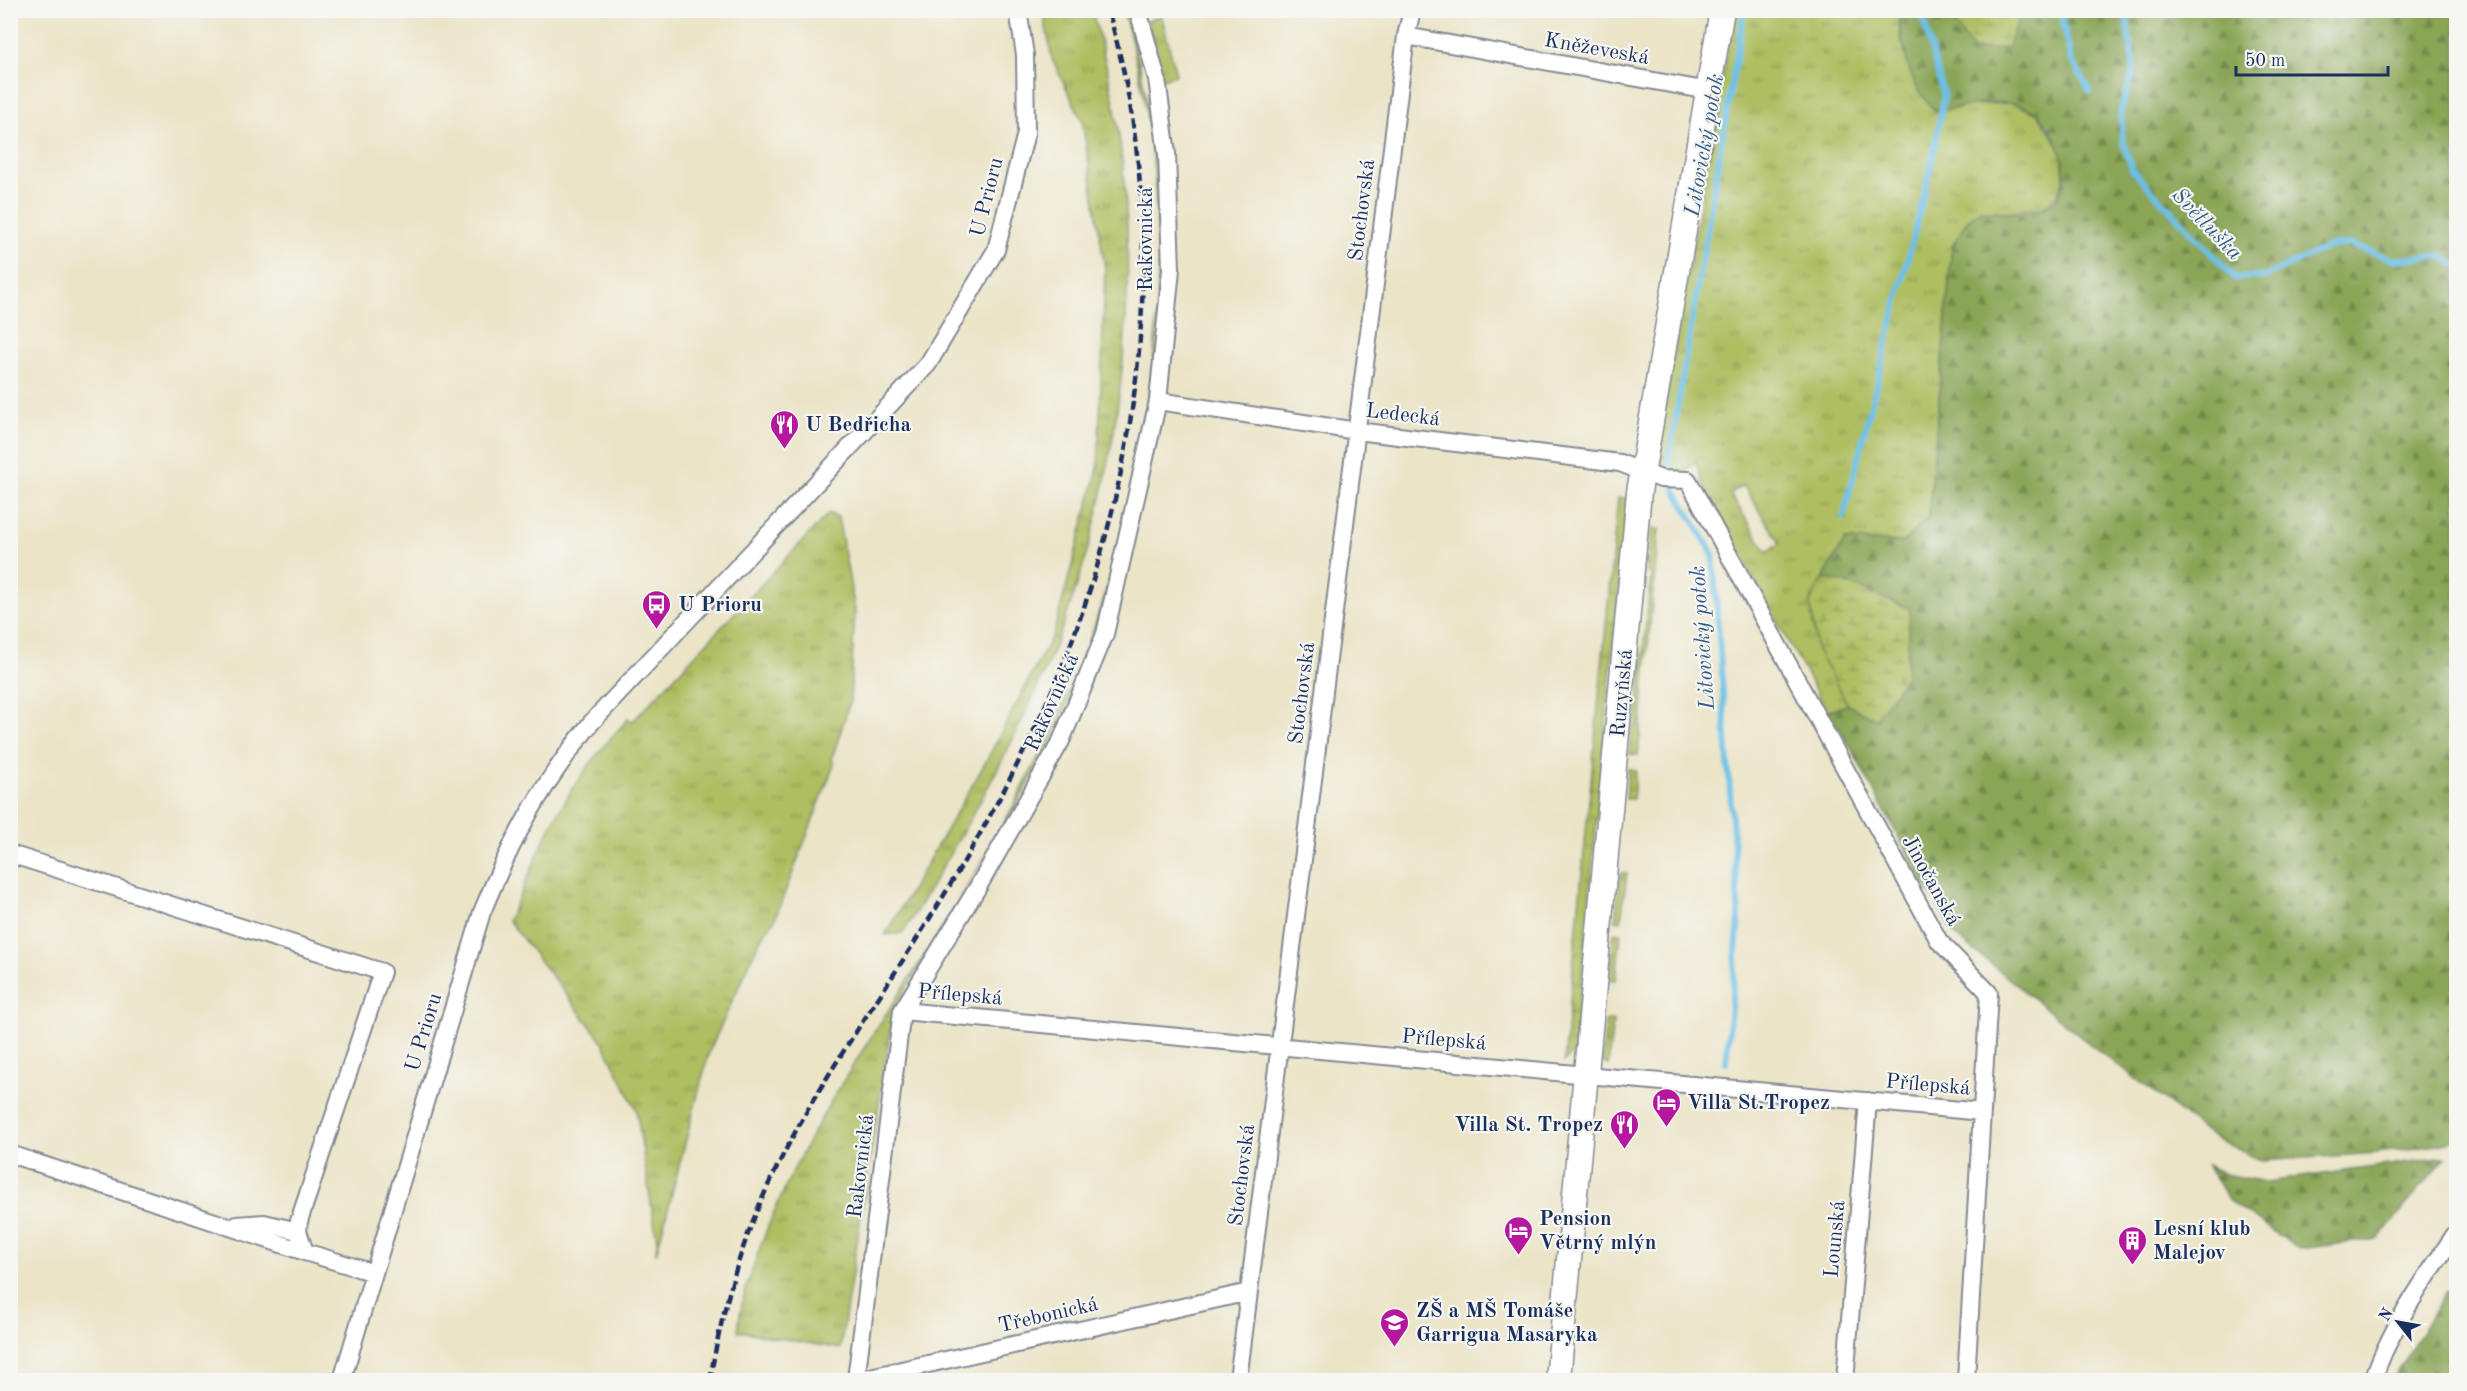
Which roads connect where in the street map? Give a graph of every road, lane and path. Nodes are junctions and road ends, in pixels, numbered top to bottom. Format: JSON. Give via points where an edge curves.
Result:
{"nodes":[{"id":1,"x":1018,"y":10,"type":"edge"},
{"id":2,"x":1138,"y":10,"type":"edge"},
{"id":3,"x":1412,"y":10,"type":"edge"},
{"id":4,"x":1722,"y":10,"type":"edge"},
{"id":5,"x":1406,"y":36,"type":"junction"},
{"id":6,"x":1709,"y":91,"type":"junction"},
{"id":7,"x":1158,"y":401,"type":"junction"},
{"id":8,"x":1357,"y":431,"type":"junction"},
{"id":9,"x":1651,"y":474,"type":"junction"},
{"id":10,"x":10,"y":854,"type":"edge"},
{"id":11,"x":902,"y":1011,"type":"junction"},
{"id":12,"x":1280,"y":1046,"type":"junction"},
{"id":13,"x":1586,"y":1075,"type":"junction"},
{"id":14,"x":1868,"y":1101,"type":"junction"},
{"id":15,"x":1982,"y":1112,"type":"junction"},
{"id":16,"x":10,"y":1154,"type":"edge"},
{"id":17,"x":230,"y":1226,"type":"junction"},
{"id":18,"x":298,"y":1231,"type":"junction"},
{"id":19,"x":2457,"y":1233,"type":"edge"},
{"id":20,"x":305,"y":1252,"type":"junction"},
{"id":21,"x":374,"y":1273,"type":"junction"},
{"id":22,"x":1249,"y":1292,"type":"junction"},
{"id":23,"x":342,"y":1380,"type":"edge"},
{"id":24,"x":856,"y":1380,"type":"edge"},
{"id":25,"x":1238,"y":1380,"type":"edge"},
{"id":26,"x":1558,"y":1380,"type":"edge"},
{"id":27,"x":1845,"y":1380,"type":"edge"},
{"id":28,"x":1966,"y":1380,"type":"edge"},
{"id":29,"x":2373,"y":1380,"type":"edge"}],
"edges":[{"from":1,"to":21,"type":"street","name":"U Prioru","via":[[1025,56],[1026,133],[996,250],[928,364],[591,723],[532,804],[504,857],[482,912]]},
{"from":2,"to":7,"type":"street","name":"Rakovnická","via":[[1157,79],[1167,154],[1171,269]]},
{"from":3,"to":5,"type":"street","name":"Stochovská"},
{"from":4,"to":6,"type":"street","name":"Ruzyňská"},
{"from":5,"to":6,"type":"street","name":"Kněževeská"},
{"from":5,"to":8,"type":"street","name":"Stochovská"},
{"from":6,"to":9,"type":"street","name":"Ruzyňská"},
{"from":7,"to":8,"type":"street","name":"Ledecká"},
{"from":7,"to":11,"type":"street","name":"Rakovnická","via":[[1105,634],[1061,741]]},
{"from":8,"to":9,"type":"street","name":"Ledecká","via":[[1620,463]]},
{"from":8,"to":12,"type":"street","name":"Stochovská"},
{"from":9,"to":13,"type":"street","name":"Ruzyňská"},
{"from":9,"to":15,"type":"street","name":"Jinočanská","via":[[1688,480],[1939,940],[1989,993]]},
{"from":10,"to":18,"type":"street","via":[[382,972]]},
{"from":11,"to":12,"type":"street","name":"Přílepská"},
{"from":11,"to":24,"type":"street","name":"Rakovnická"},
{"from":12,"to":13,"type":"street","name":"Přílepská"},
{"from":12,"to":22,"type":"street","name":"Stochovská"},
{"from":13,"to":14,"type":"street","name":"Přílepská"},
{"from":13,"to":26,"type":"street","name":"Ruzyňská"},
{"from":14,"to":15,"type":"street","name":"Přílepská"},
{"from":14,"to":27,"type":"street","name":"Lounská"},
{"from":15,"to":28,"type":"street","name":"Jinočanská"},
{"from":16,"to":17,"type":"street"},
{"from":17,"to":18,"type":"street","via":[[264,1223]]},
{"from":17,"to":20,"type":"street"},
{"from":18,"to":20,"type":"street"},
{"from":19,"to":29,"type":"street","via":[[2427,1275],[2379,1360]]},
{"from":20,"to":21,"type":"street"},
{"from":21,"to":23,"type":"street","name":"U Prioru"},
{"from":22,"to":24,"type":"street","name":"Třebonická"},
{"from":22,"to":25,"type":"street","name":"Stochovská"}]}
